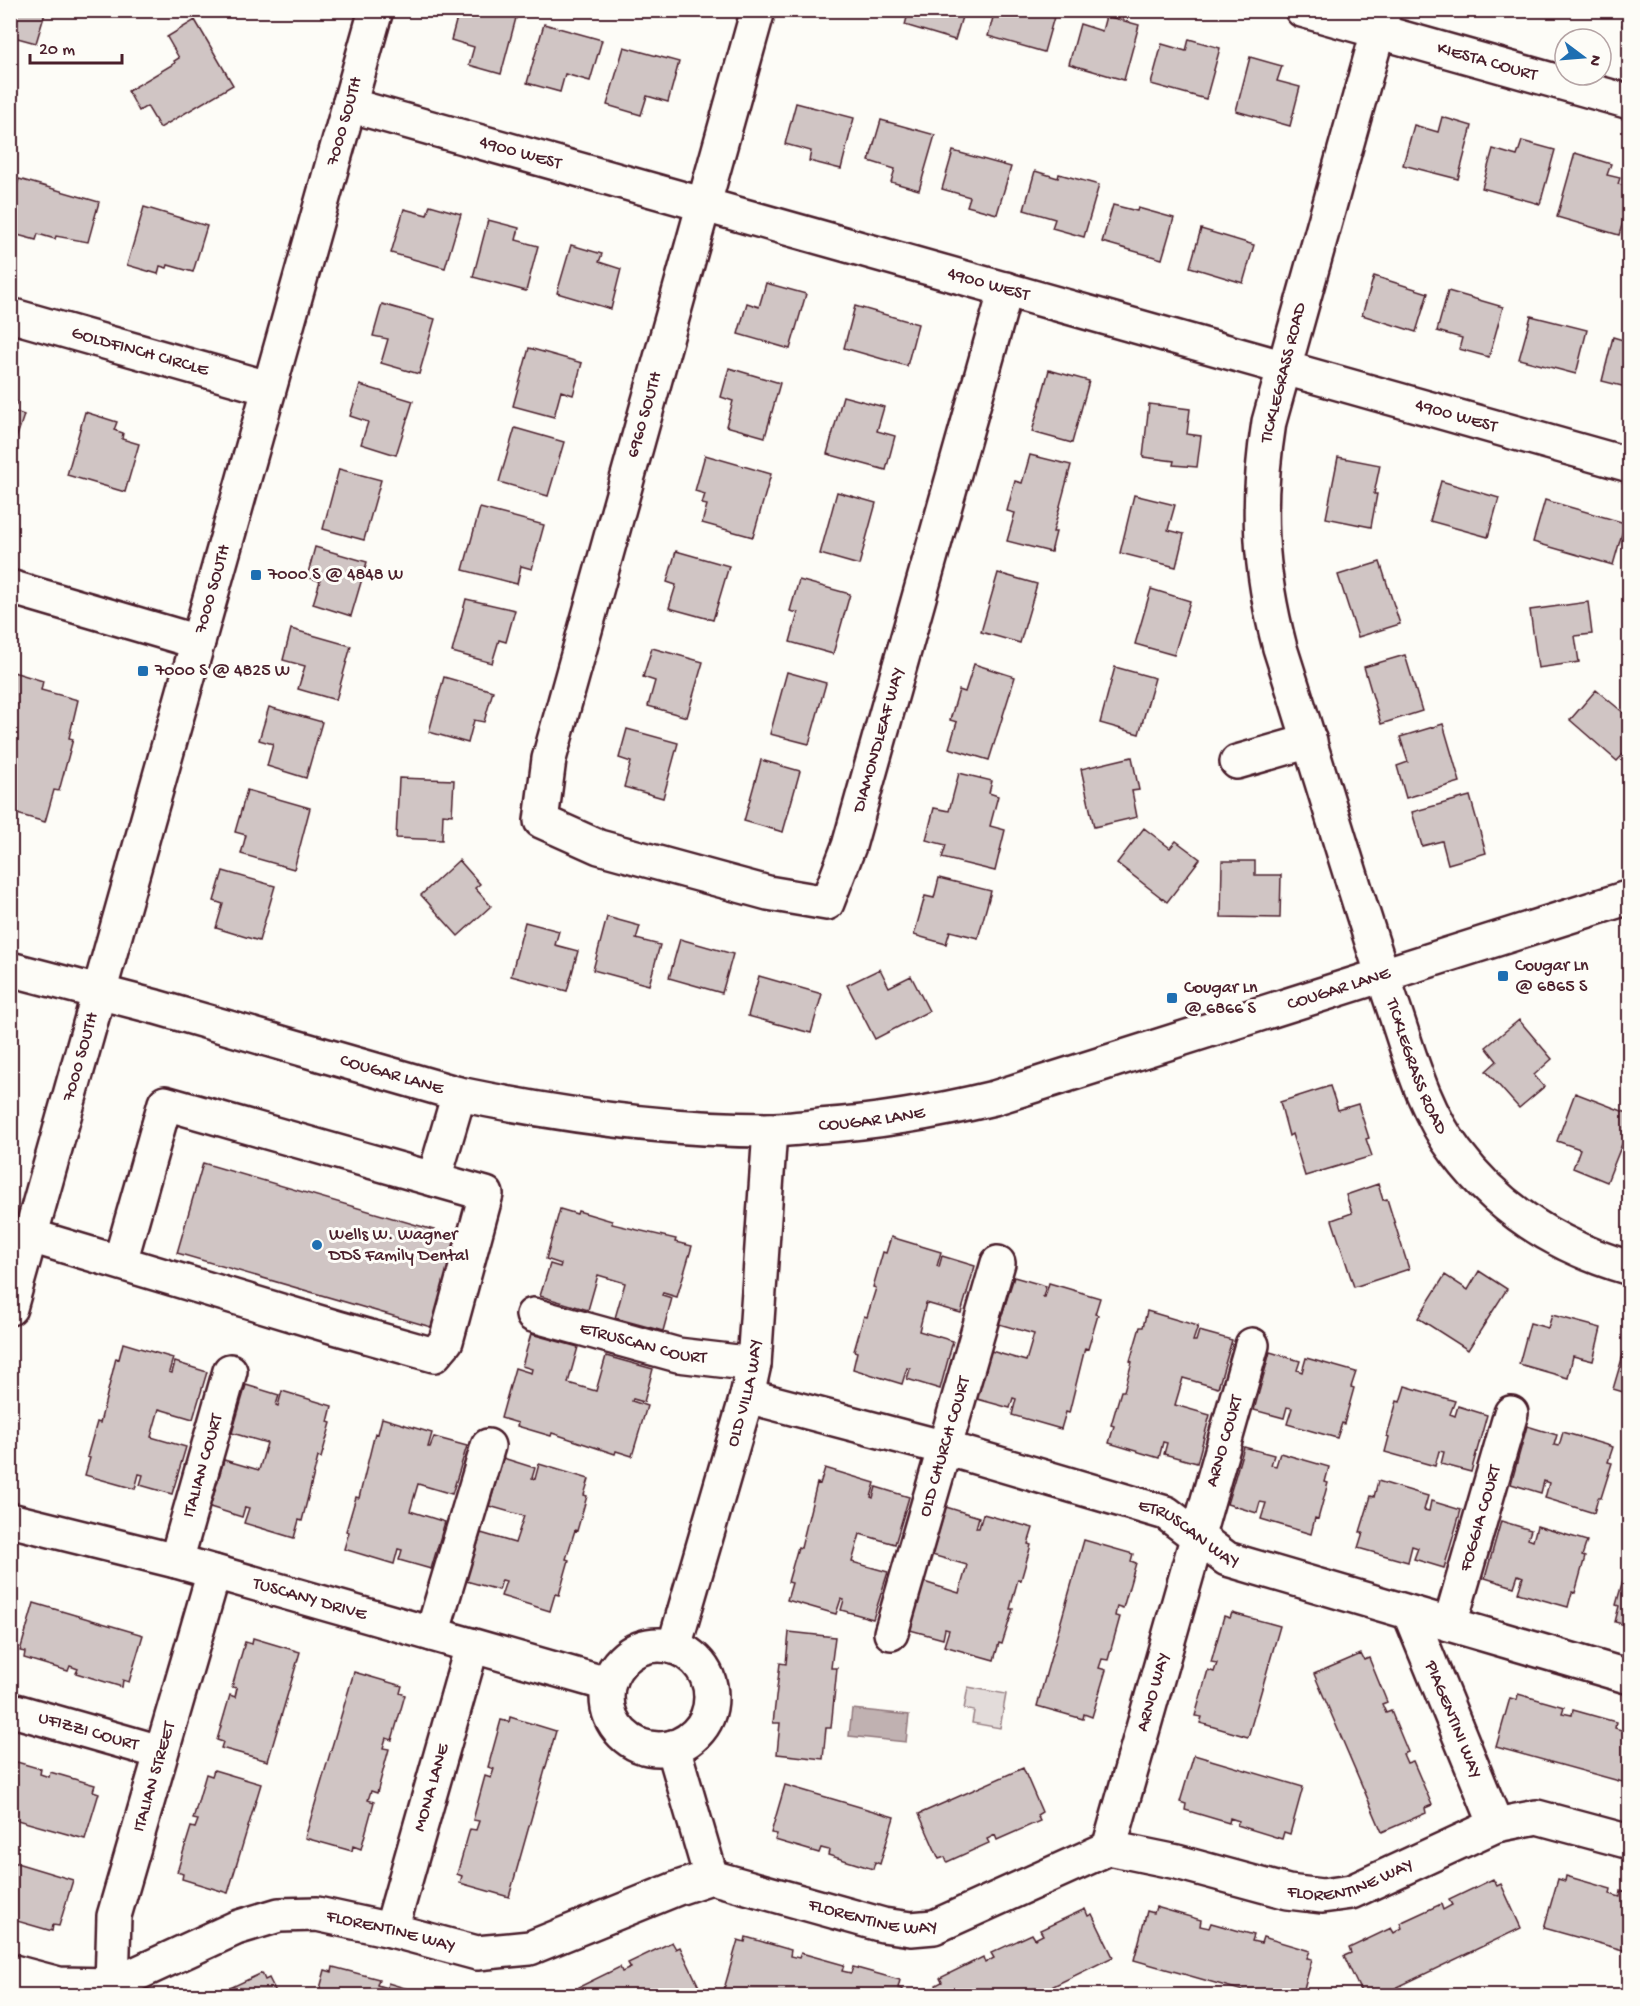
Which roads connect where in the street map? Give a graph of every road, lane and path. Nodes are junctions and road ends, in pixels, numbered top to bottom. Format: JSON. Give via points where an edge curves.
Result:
{"nodes":[{"id":1,"x":376,"y":10,"type":"edge"},
{"id":2,"x":758,"y":10,"type":"edge"},
{"id":3,"x":1302,"y":10,"type":"edge"},
{"id":4,"x":1381,"y":21,"type":"edge"},
{"id":5,"x":1629,"y":102,"type":"edge"},
{"id":6,"x":349,"y":105,"type":"junction"},
{"id":7,"x":704,"y":205,"type":"junction"},
{"id":8,"x":1006,"y":290,"type":"junction"},
{"id":9,"x":10,"y":315,"type":"edge"},
{"id":10,"x":1283,"y":368,"type":"junction"},
{"id":11,"x":268,"y":388,"type":"junction"},
{"id":12,"x":1629,"y":465,"type":"edge"},
{"id":13,"x":10,"y":587,"type":"edge"},
{"id":14,"x":198,"y":642,"type":"junction"},
{"id":15,"x":1310,"y":741,"type":"junction"},
{"id":16,"x":1237,"y":762,"type":"dead end"},
{"id":17,"x":541,"y":821,"type":"joint"},
{"id":18,"x":1629,"y":897,"type":"edge"},
{"id":19,"x":10,"y":969,"type":"edge"},
{"id":20,"x":1383,"y":976,"type":"junction"},
{"id":21,"x":99,"y":993,"type":"junction"},
{"id":22,"x":459,"y":1094,"type":"junction"},
{"id":23,"x":770,"y":1130,"type":"junction"},
{"id":24,"x":434,"y":1179,"type":"junction"},
{"id":25,"x":31,"y":1236,"type":"junction"},
{"id":26,"x":120,"y":1262,"type":"junction"},
{"id":27,"x":998,"y":1263,"type":"dead end"},
{"id":28,"x":1629,"y":1268,"type":"edge"},
{"id":29,"x":10,"y":1308,"type":"edge"},
{"id":30,"x":533,"y":1314,"type":"dead end"},
{"id":31,"x":1252,"y":1345,"type":"dead end"},
{"id":32,"x":754,"y":1364,"type":"junction"},
{"id":33,"x":230,"y":1371,"type":"dead end"},
{"id":34,"x":747,"y":1396,"type":"junction"},
{"id":35,"x":1511,"y":1413,"type":"dead end"},
{"id":36,"x":488,"y":1446,"type":"dead end"},
{"id":37,"x":945,"y":1448,"type":"junction"},
{"id":38,"x":10,"y":1520,"type":"edge"},
{"id":39,"x":1197,"y":1536,"type":"junction"},
{"id":40,"x":176,"y":1561,"type":"junction"},
{"id":41,"x":214,"y":1572,"type":"junction"},
{"id":42,"x":1410,"y":1614,"type":"junction"},
{"id":43,"x":1450,"y":1624,"type":"junction"},
{"id":44,"x":891,"y":1633,"type":"dead end"},
{"id":45,"x":432,"y":1634,"type":"junction"},
{"id":46,"x":471,"y":1646,"type":"junction"},
{"id":47,"x":674,"y":1647,"type":"junction"},
{"id":48,"x":1629,"y":1677,"type":"edge"},
{"id":49,"x":607,"y":1684,"type":"junction"},
{"id":50,"x":16,"y":1711,"type":"dead end"},
{"id":51,"x":673,"y":1747,"type":"junction"},
{"id":52,"x":160,"y":1752,"type":"junction"},
{"id":53,"x":1496,"y":1825,"type":"junction"},
{"id":54,"x":1629,"y":1842,"type":"edge"},
{"id":55,"x":1109,"y":1848,"type":"junction"},
{"id":56,"x":711,"y":1877,"type":"junction"},
{"id":57,"x":391,"y":1930,"type":"junction"},
{"id":58,"x":10,"y":1971,"type":"edge"},
{"id":59,"x":112,"y":1984,"type":"junction"}],
"edges":[{"from":1,"to":6,"type":"street","name":"7000 SOUTH"},
{"from":2,"to":7,"type":"street","name":"6960 SOUTH"},
{"from":3,"to":4,"type":"street","name":"KIESTA COURT"},
{"from":4,"to":5,"type":"street","name":"KIESTA COURT"},
{"from":4,"to":10,"type":"street","name":"TICKLEGRASS ROAD"},
{"from":6,"to":7,"type":"street","name":"4900 WEST"},
{"from":6,"to":11,"type":"street","name":"7000 SOUTH"},
{"from":7,"to":8,"type":"street","name":"4900 WEST"},
{"from":7,"to":17,"type":"street","name":"6960 SOUTH","via":[[549,759]]},
{"from":8,"to":10,"type":"street","name":"4900 WEST"},
{"from":8,"to":17,"type":"street","name":"DIAMONDLEAF WAY","via":[[852,835],[827,903],[768,893],[599,847]]},
{"from":9,"to":11,"type":"street","name":"GOLDFINCH CIRCLE"},
{"from":10,"to":12,"type":"street","name":"4900 WEST"},
{"from":10,"to":15,"type":"street","name":"TICKLEGRASS ROAD","via":[[1263,459],[1260,535],[1270,611]]},
{"from":11,"to":14,"type":"street","name":"7000 SOUTH"},
{"from":13,"to":14,"type":"street"},
{"from":14,"to":21,"type":"street","name":"7000 SOUTH"},
{"from":15,"to":16,"type":"street"},
{"from":15,"to":20,"type":"street","name":"TICKLEGRASS ROAD"},
{"from":18,"to":20,"type":"street","name":"COUGAR LANE"},
{"from":19,"to":21,"type":"street","name":"COUGAR LANE"},
{"from":20,"to":23,"type":"street","name":"COUGAR LANE","via":[[943,1111],[890,1120]]},
{"from":20,"to":28,"type":"street","name":"TICKLEGRASS ROAD","via":[[1426,1099],[1438,1125],[1474,1175],[1495,1197],[1546,1234],[1574,1249]]},
{"from":21,"to":22,"type":"street","name":"COUGAR LANE"},
{"from":21,"to":25,"type":"street","name":"7000 SOUTH"},
{"from":22,"to":23,"type":"street","name":"COUGAR LANE","via":[[592,1117]]},
{"from":22,"to":24,"type":"street"},
{"from":23,"to":32,"type":"street","name":"OLD VILLA WAY"},
{"from":24,"to":26,"type":"street","via":[[165,1103]]},
{"from":24,"to":26,"type":"street","via":[[486,1194],[446,1341],[434,1355]]},
{"from":25,"to":26,"type":"street"},
{"from":25,"to":29,"type":"street","name":"7000 SOUTH"},
{"from":27,"to":37,"type":"street","name":"OLD CHURCH COURT"},
{"from":30,"to":32,"type":"street","name":"ETRUSCAN COURT","via":[[678,1355]]},
{"from":31,"to":39,"type":"street","name":"ARNO COURT"},
{"from":32,"to":34,"type":"street","name":"OLD VILLA WAY"},
{"from":33,"to":40,"type":"street","name":"ITALIAN COURT"},
{"from":34,"to":37,"type":"street","name":"ETRUSCAN WAY"},
{"from":34,"to":47,"type":"street","name":"OLD VILLA WAY"},
{"from":35,"to":43,"type":"street","name":"FOGGIA COURT"},
{"from":36,"to":45,"type":"street"},
{"from":37,"to":39,"type":"street","name":"ETRUSCAN WAY","via":[[1166,1513]]},
{"from":37,"to":44,"type":"street","name":"OLD CHURCH COURT"},
{"from":38,"to":40,"type":"street","name":"TUSCANY DRIVE"},
{"from":39,"to":42,"type":"street","name":"ETRUSCAN WAY","via":[[1227,1559]]},
{"from":39,"to":55,"type":"street","name":"ARNO WAY"},
{"from":40,"to":41,"type":"street","name":"TUSCANY DRIVE"},
{"from":41,"to":45,"type":"street","name":"TUSCANY DRIVE"},
{"from":41,"to":52,"type":"street","name":"ITALIAN STREET"},
{"from":42,"to":43,"type":"street","name":"ETRUSCAN WAY"},
{"from":42,"to":53,"type":"street","name":"PIAGENTINI WAY"},
{"from":43,"to":48,"type":"street","name":"ETRUSCAN WAY"},
{"from":45,"to":46,"type":"street","name":"TUSCANY DRIVE"},
{"from":46,"to":49,"type":"street","name":"TUSCANY DRIVE"},
{"from":46,"to":57,"type":"street","name":"MONA LANE"},
{"from":47,"to":49,"type":"street","via":[[654,1644],[639,1648],[615,1668]]},
{"from":47,"to":51,"type":"street","via":[[686,1651],[699,1663],[708,1678],[711,1695],[709,1712],[701,1728],[689,1740]]},
{"from":49,"to":51,"type":"street","via":[[609,1713],[628,1739],[657,1749]]},
{"from":50,"to":52,"type":"street","name":"UFIZZI COURT"},
{"from":51,"to":56,"type":"street"},
{"from":52,"to":59,"type":"street","name":"ITALIAN STREET","via":[[114,1916]]},
{"from":53,"to":54,"type":"street","name":"FLORENTINE WAY","via":[[1537,1817]]},
{"from":53,"to":55,"type":"street","name":"FLORENTINE WAY","via":[[1351,1892],[1322,1896],[1288,1892]]},
{"from":55,"to":56,"type":"street","name":"FLORENTINE WAY","via":[[934,1927],[911,1929],[883,1925]]},
{"from":56,"to":57,"type":"street","name":"FLORENTINE WAY","via":[[530,1948],[477,1953]]},
{"from":57,"to":59,"type":"street","name":"FLORENTINE WAY","via":[[317,1914],[279,1915],[236,1928]]},
{"from":58,"to":59,"type":"street","via":[[59,1984]]}]}
